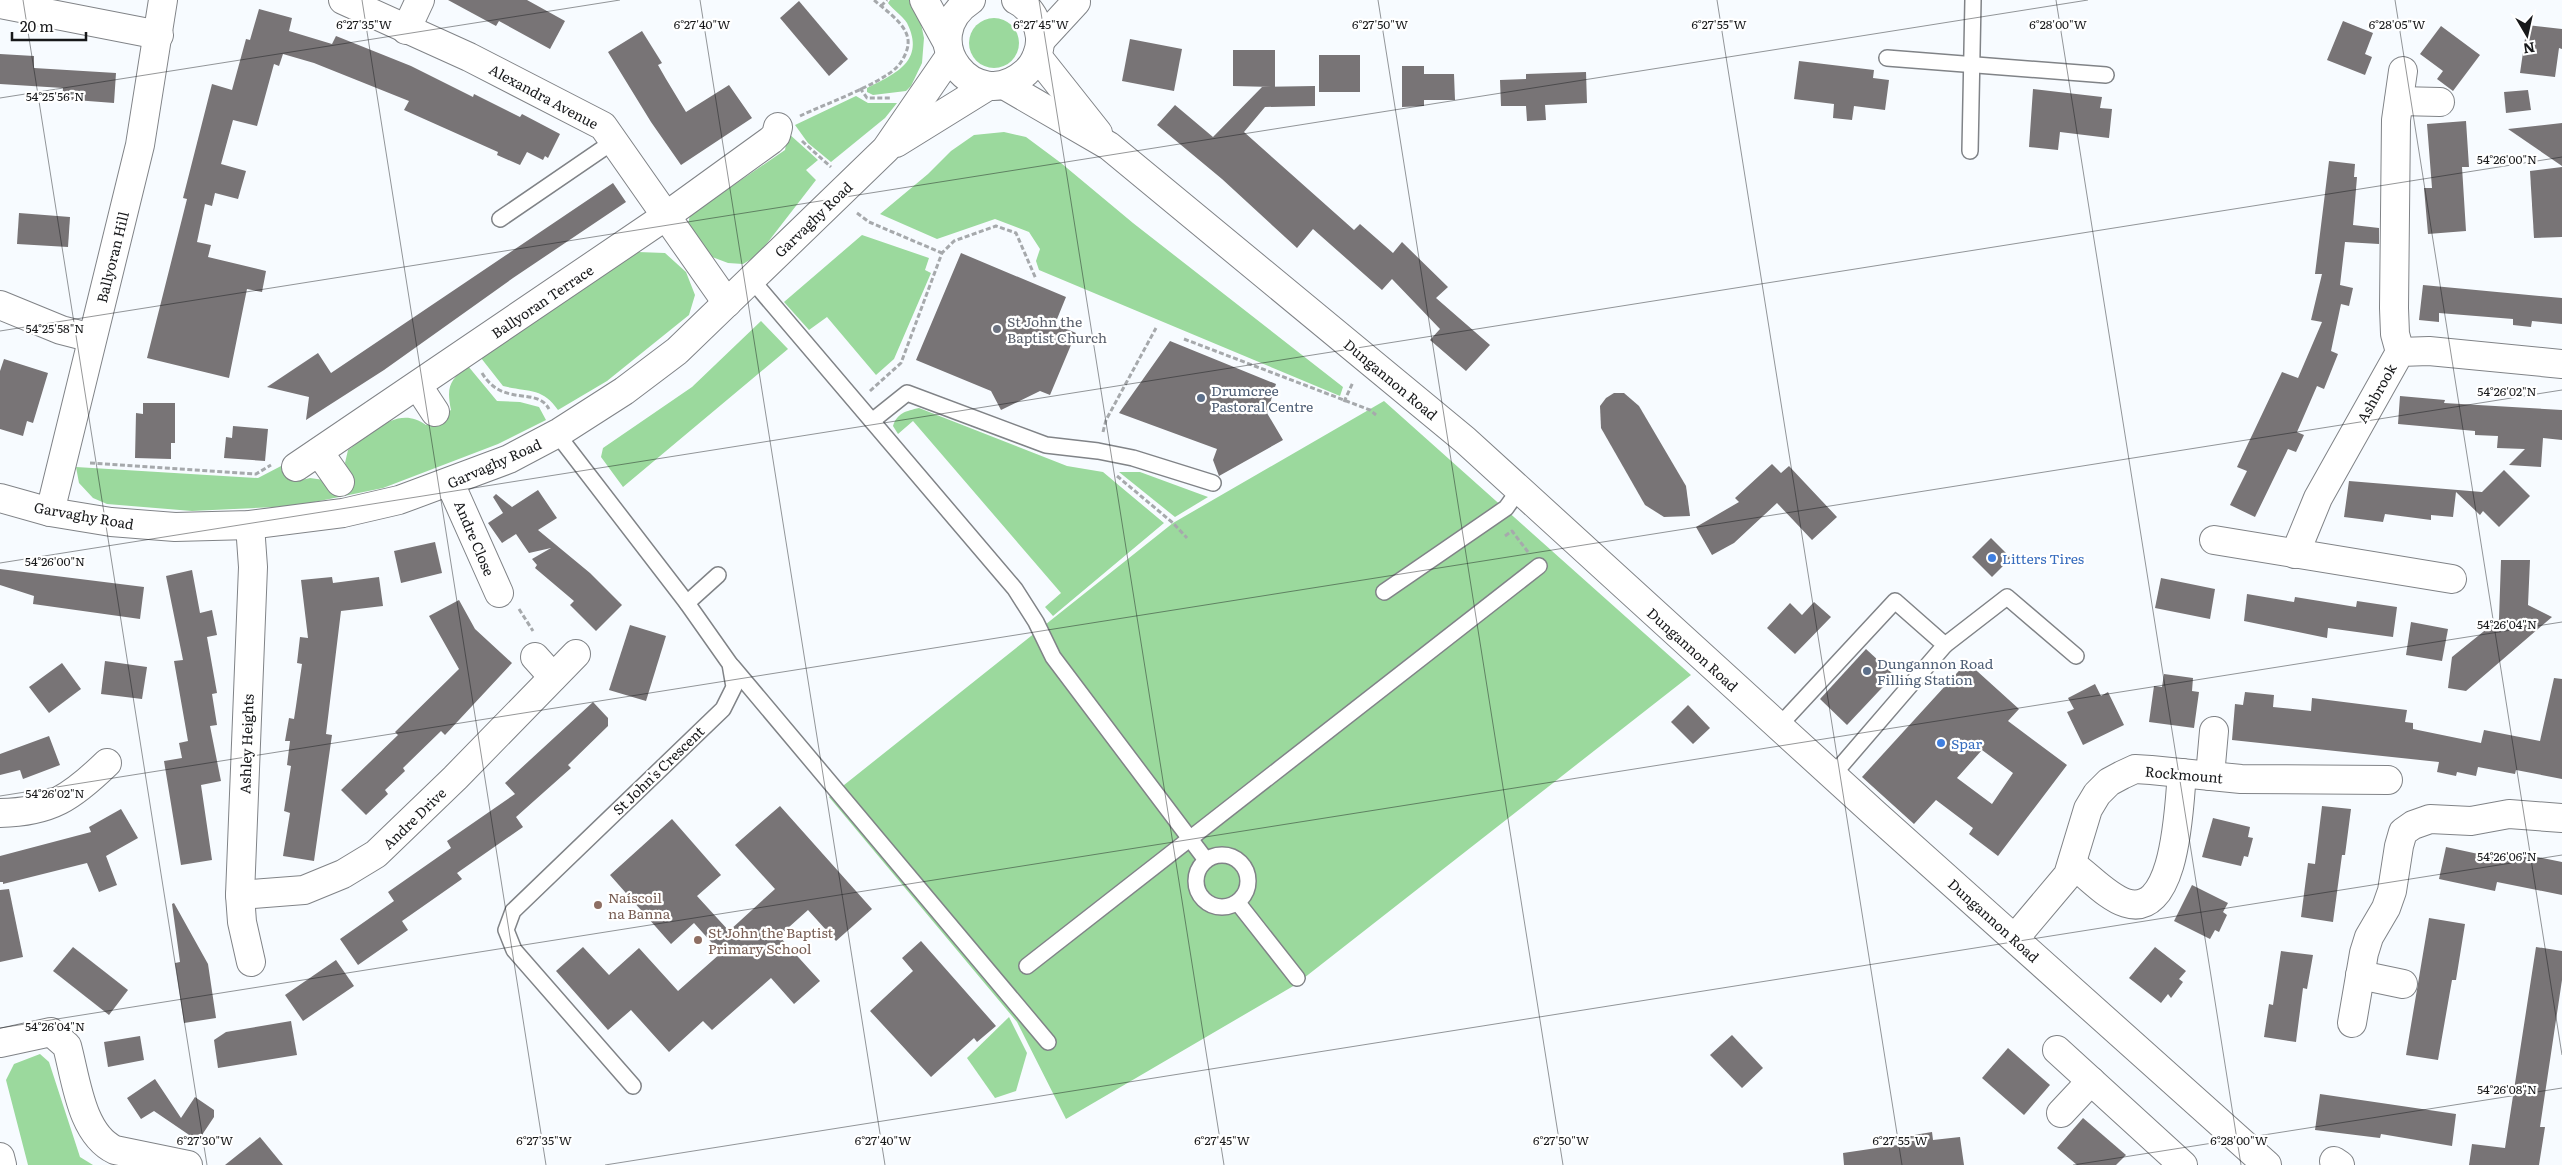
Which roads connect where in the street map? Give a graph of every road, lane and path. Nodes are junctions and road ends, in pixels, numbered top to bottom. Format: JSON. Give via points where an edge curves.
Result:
{"nodes":[{"id":1,"x":163,"y":0,"type":"edge"},
{"id":2,"x":343,"y":0,"type":"edge"},
{"id":3,"x":420,"y":0,"type":"edge"},
{"id":4,"x":874,"y":0,"type":"edge"},
{"id":5,"x":887,"y":0,"type":"edge"},
{"id":6,"x":924,"y":0,"type":"edge"},
{"id":7,"x":971,"y":0,"type":"edge"},
{"id":8,"x":1016,"y":0,"type":"edge"},
{"id":9,"x":1973,"y":0,"type":"edge"},
{"id":10,"x":1073,"y":1,"type":"edge"},
{"id":11,"x":0,"y":4,"type":"edge"},
{"id":12,"x":881,"y":6,"type":"junction"},
{"id":13,"x":406,"y":30,"type":"junction"},
{"id":14,"x":159,"y":35,"type":"junction"},
{"id":15,"x":1039,"y":48,"type":"junction"},
{"id":16,"x":949,"y":49,"type":"junction"},
{"id":17,"x":1887,"y":58,"type":"dead end"},
{"id":18,"x":1971,"y":66,"type":"junction"},
{"id":19,"x":2403,"y":71,"type":"dead end"},
{"id":20,"x":2106,"y":75,"type":"dead end"},
{"id":21,"x":996,"y":85,"type":"junction"},
{"id":22,"x":860,"y":88,"type":"junction"},
{"id":23,"x":896,"y":98,"type":"dead end"},
{"id":24,"x":2399,"y":101,"type":"junction"},
{"id":25,"x":2440,"y":102,"type":"dead end"},
{"id":26,"x":782,"y":124,"type":"junction"},
{"id":27,"x":614,"y":142,"type":"junction"},
{"id":28,"x":1109,"y":146,"type":"junction"},
{"id":29,"x":886,"y":149,"type":"junction"},
{"id":30,"x":1970,"y":151,"type":"dead end"},
{"id":31,"x":843,"y":191,"type":"junction"},
{"id":32,"x":666,"y":216,"type":"junction"},
{"id":33,"x":500,"y":219,"type":"dead end"},
{"id":34,"x":942,"y":253,"type":"junction"},
{"id":35,"x":751,"y":279,"type":"junction"},
{"id":36,"x":1036,"y":279,"type":"dead end"},
{"id":37,"x":727,"y":303,"type":"junction"},
{"id":38,"x":0,"y":305,"type":"edge"},
{"id":39,"x":1156,"y":328,"type":"dead end"},
{"id":40,"x":92,"y":338,"type":"junction"},
{"id":41,"x":1184,"y":339,"type":"dead end"},
{"id":42,"x":468,"y":352,"type":"junction"},
{"id":43,"x":2400,"y":352,"type":"junction"},
{"id":44,"x":2562,"y":364,"type":"edge"},
{"id":45,"x":418,"y":386,"type":"junction"},
{"id":46,"x":856,"y":402,"type":"junction"},
{"id":47,"x":435,"y":412,"type":"dead end"},
{"id":48,"x":1376,"y":415,"type":"dead end"},
{"id":49,"x":872,"y":421,"type":"junction"},
{"id":50,"x":558,"y":433,"type":"junction"},
{"id":51,"x":1098,"y":451,"type":"junction"},
{"id":52,"x":319,"y":452,"type":"junction"},
{"id":53,"x":63,"y":461,"type":"junction"},
{"id":54,"x":296,"y":467,"type":"joint"},
{"id":55,"x":340,"y":482,"type":"dead end"},
{"id":56,"x":450,"y":482,"type":"junction"},
{"id":57,"x":1213,"y":483,"type":"dead end"},
{"id":58,"x":1519,"y":490,"type":"junction"},
{"id":59,"x":0,"y":498,"type":"edge"},
{"id":60,"x":50,"y":512,"type":"junction"},
{"id":61,"x":1490,"y":518,"type":"junction"},
{"id":62,"x":250,"y":525,"type":"junction"},
{"id":63,"x":1186,"y":538,"type":"dead end"},
{"id":64,"x":2214,"y":540,"type":"dead end"},
{"id":65,"x":2295,"y":554,"type":"junction"},
{"id":66,"x":1539,"y":566,"type":"joint"},
{"id":67,"x":718,"y":574,"type":"dead end"},
{"id":68,"x":2452,"y":579,"type":"dead end"},
{"id":69,"x":1384,"y":592,"type":"dead end"},
{"id":70,"x":499,"y":593,"type":"joint"},
{"id":71,"x":687,"y":603,"type":"junction"},
{"id":72,"x":1945,"y":646,"type":"junction"},
{"id":73,"x":576,"y":654,"type":"dead end"},
{"id":74,"x":2076,"y":656,"type":"dead end"},
{"id":75,"x":535,"y":657,"type":"joint"},
{"id":76,"x":730,"y":664,"type":"junction"},
{"id":77,"x":553,"y":677,"type":"junction"},
{"id":78,"x":1779,"y":726,"type":"junction"},
{"id":79,"x":2214,"y":731,"type":"dead end"},
{"id":80,"x":107,"y":763,"type":"dead end"},
{"id":81,"x":2182,"y":773,"type":"junction"},
{"id":82,"x":1833,"y":776,"type":"junction"},
{"id":83,"x":2210,"y":776,"type":"junction"},
{"id":84,"x":2388,"y":780,"type":"dead end"},
{"id":85,"x":0,"y":813,"type":"edge"},
{"id":86,"x":2562,"y":818,"type":"edge"},
{"id":87,"x":1190,"y":839,"type":"junction"},
{"id":88,"x":1206,"y":860,"type":"junction"},
{"id":89,"x":2073,"y":865,"type":"junction"},
{"id":90,"x":240,"y":896,"type":"junction"},
{"id":91,"x":1238,"y":903,"type":"junction"},
{"id":92,"x":2015,"y":938,"type":"junction"},
{"id":93,"x":251,"y":962,"type":"dead end"},
{"id":94,"x":1027,"y":966,"type":"dead end"},
{"id":95,"x":2360,"y":975,"type":"junction"},
{"id":96,"x":1297,"y":978,"type":"dead end"},
{"id":97,"x":2403,"y":984,"type":"dead end"},
{"id":98,"x":2352,"y":1023,"type":"dead end"},
{"id":99,"x":1048,"y":1042,"type":"dead end"},
{"id":100,"x":0,"y":1043,"type":"edge"},
{"id":101,"x":2057,"y":1050,"type":"dead end"},
{"id":102,"x":2091,"y":1081,"type":"junction"},
{"id":103,"x":633,"y":1086,"type":"dead end"},
{"id":104,"x":2061,"y":1113,"type":"dead end"},
{"id":105,"x":0,"y":1157,"type":"edge"},
{"id":106,"x":2,"y":1165,"type":"edge"},
{"id":107,"x":188,"y":1165,"type":"edge"},
{"id":108,"x":2183,"y":1165,"type":"edge"},
{"id":109,"x":2267,"y":1165,"type":"edge"}],
"edges":[{"from":1,"to":14,"type":"street","name":"Ballyoran Hill"},
{"from":2,"to":13,"type":"street","name":"Alexandra Avenue"},
{"from":3,"to":13,"type":"street"},
{"from":4,"to":12,"type":"path"},
{"from":5,"to":12,"type":"path"},
{"from":6,"to":16,"type":"street","name":"Dungannon Road"},
{"from":7,"to":16,"type":"street","name":"Garvaghy Road","via":[[954,16],[949,29]]},
{"from":8,"to":15,"type":"street","via":[[1031,12],[1038,26]]},
{"from":9,"to":18,"type":"lane"},
{"from":10,"to":15,"type":"street","name":"Garvaghy Road"},
{"from":11,"to":14,"type":"street"},
{"from":12,"to":22,"type":"path","via":[[896,19],[908,44],[898,67]]},
{"from":13,"to":27,"type":"street","name":"Alexandra Avenue","via":[[469,57],[602,126]]},
{"from":14,"to":40,"type":"street","name":"Ballyoran Hill","via":[[140,144]]},
{"from":15,"to":21,"type":"street","name":"Garvaghy Road","via":[[1030,69],[1018,79]]},
{"from":15,"to":28,"type":"street","name":"Dungannon Road"},
{"from":16,"to":21,"type":"street","name":"Dungannon Road","via":[[956,67],[964,76],[976,82]]},
{"from":16,"to":29,"type":"street","name":"Garvaghy Road"},
{"from":17,"to":18,"type":"lane"},
{"from":18,"to":20,"type":"lane"},
{"from":18,"to":30,"type":"lane"},
{"from":19,"to":24,"type":"street"},
{"from":21,"to":28,"type":"street","name":"Dungannon Road"},
{"from":21,"to":29,"type":"street","name":"Garvaghy Road"},
{"from":22,"to":23,"type":"path","via":[[867,98]]},
{"from":22,"to":26,"type":"path"},
{"from":24,"to":25,"type":"street"},
{"from":24,"to":43,"type":"street","via":[[2396,120],[2394,308],[2395,334]]},
{"from":26,"to":31,"type":"path","via":[[800,138]]},
{"from":26,"to":32,"type":"street","name":"Ballyoran Terrace","via":[[771,140]]},
{"from":27,"to":32,"type":"street","name":"Alexandra Avenue"},
{"from":27,"to":33,"type":"lane"},
{"from":28,"to":58,"type":"street","name":"Dungannon Road","via":[[1422,404]]},
{"from":29,"to":31,"type":"street","name":"Garvaghy Road"},
{"from":31,"to":34,"type":"path","via":[[869,222]]},
{"from":31,"to":35,"type":"street","name":"Garvaghy Road"},
{"from":32,"to":37,"type":"street","name":"Alexandra Avenue"},
{"from":32,"to":42,"type":"street","name":"Ballyoran Terrace"},
{"from":34,"to":36,"type":"path","via":[[954,241],[996,226],[1016,233]]},
{"from":34,"to":46,"type":"path","via":[[901,363]]},
{"from":35,"to":37,"type":"street","name":"Garvaghy Road"},
{"from":35,"to":46,"type":"lane"},
{"from":37,"to":50,"type":"street","name":"Garvaghy Road","via":[[677,351]]},
{"from":38,"to":40,"type":"street","via":[[61,330]]},
{"from":39,"to":51,"type":"path","via":[[1106,420]]},
{"from":40,"to":53,"type":"street","name":"Ballyoran Hill"},
{"from":41,"to":48,"type":"path"},
{"from":42,"to":45,"type":"street","name":"Ballyoran Terrace"},
{"from":42,"to":50,"type":"path","via":[[496,390],[545,402]]},
{"from":43,"to":44,"type":"street","name":"Ashbrook","via":[[2428,351]]},
{"from":43,"to":65,"type":"street","name":"Ashbrook","via":[[2318,498]]},
{"from":45,"to":47,"type":"street"},
{"from":45,"to":52,"type":"street","name":"Ballyoran Terrace"},
{"from":46,"to":49,"type":"lane"},
{"from":49,"to":51,"type":"lane","via":[[907,393],[1046,445]]},
{"from":49,"to":87,"type":"lane","via":[[1015,590],[1053,657]]},
{"from":50,"to":56,"type":"street","name":"Garvaghy Road","via":[[509,458]]},
{"from":50,"to":71,"type":"lane","name":"St John's Crescent"},
{"from":51,"to":57,"type":"lane","via":[[1133,458]]},
{"from":51,"to":63,"type":"path","via":[[1110,470],[1173,523]]},
{"from":52,"to":54,"type":"street","name":"Ballyoran Terrace"},
{"from":52,"to":55,"type":"street"},
{"from":53,"to":54,"type":"path","via":[[256,474],[280,460]]},
{"from":53,"to":60,"type":"street","name":"Ballyoran Hill"},
{"from":56,"to":62,"type":"street","name":"Garvaghy Road","via":[[399,500],[343,513]]},
{"from":56,"to":70,"type":"street","name":"Andre Close"},
{"from":58,"to":61,"type":"lane","via":[[1506,508]]},
{"from":58,"to":78,"type":"street","name":"Dungannon Road"},
{"from":59,"to":60,"type":"street","name":"Garvaghy Road"},
{"from":60,"to":62,"type":"street","name":"Garvaghy Road","via":[[112,522],[175,527]]},
{"from":61,"to":66,"type":"path","via":[[1503,537],[1512,531]]},
{"from":61,"to":69,"type":"lane"},
{"from":62,"to":90,"type":"street","name":"Ashley Heights","via":[[253,567]]},
{"from":64,"to":65,"type":"street"},
{"from":65,"to":68,"type":"street"},
{"from":66,"to":87,"type":"lane"},
{"from":67,"to":71,"type":"lane"},
{"from":70,"to":75,"type":"path","via":[[519,608],[537,638]]},
{"from":71,"to":76,"type":"lane","name":"St John's Crescent"},
{"from":72,"to":74,"type":"lane","via":[[2007,597]]},
{"from":72,"to":78,"type":"lane","via":[[1895,601]]},
{"from":72,"to":82,"type":"lane"},
{"from":73,"to":77,"type":"street","name":"Andre Drive"},
{"from":75,"to":77,"type":"street"},
{"from":76,"to":99,"type":"lane"},
{"from":76,"to":103,"type":"lane","name":"St John's Crescent","via":[[734,687],[722,709],[513,911],[506,930],[514,950]]},
{"from":77,"to":90,"type":"street","name":"Andre Drive","via":[[376,854],[343,874],[304,890]]},
{"from":78,"to":82,"type":"street","name":"Dungannon Road"},
{"from":79,"to":83,"type":"street"},
{"from":80,"to":85,"type":"street","via":[[83,786],[62,800],[27,812]]},
{"from":81,"to":83,"type":"street","name":"Rockmount"},
{"from":81,"to":89,"type":"street","name":"Rockmount","via":[[2135,770],[2109,782],[2088,810]]},
{"from":81,"to":89,"type":"street","via":[[2171,861],[2164,886],[2156,895],[2146,902],[2128,904]]},
{"from":82,"to":92,"type":"street","name":"Dungannon Road"},
{"from":83,"to":84,"type":"street","name":"Rockmount","via":[[2241,780]]},
{"from":86,"to":95,"type":"street","via":[[2509,814],[2471,821],[2430,820],[2413,824],[2401,839],[2392,891],[2369,936]]},
{"from":87,"to":88,"type":"lane"},
{"from":87,"to":94,"type":"lane"},
{"from":88,"to":91,"type":"lane","via":[[1196,875],[1196,885],[1204,901],[1220,908]]},
{"from":88,"to":91,"type":"lane","via":[[1222,855],[1238,860],[1244,866],[1248,873],[1248,890]]},
{"from":89,"to":92,"type":"street","name":"Rockmount"},
{"from":90,"to":93,"type":"street","name":"Ashley Heights"},
{"from":91,"to":96,"type":"lane"},
{"from":92,"to":109,"type":"street","name":"Dungannon Road"},
{"from":95,"to":97,"type":"street"},
{"from":95,"to":98,"type":"street"},
{"from":100,"to":107,"type":"street","via":[[51,1032],[67,1046],[88,1124],[106,1145],[115,1150]]},
{"from":101,"to":102,"type":"street"},
{"from":102,"to":104,"type":"street"},
{"from":102,"to":108,"type":"street"},
{"from":105,"to":106,"type":"street"}]}
